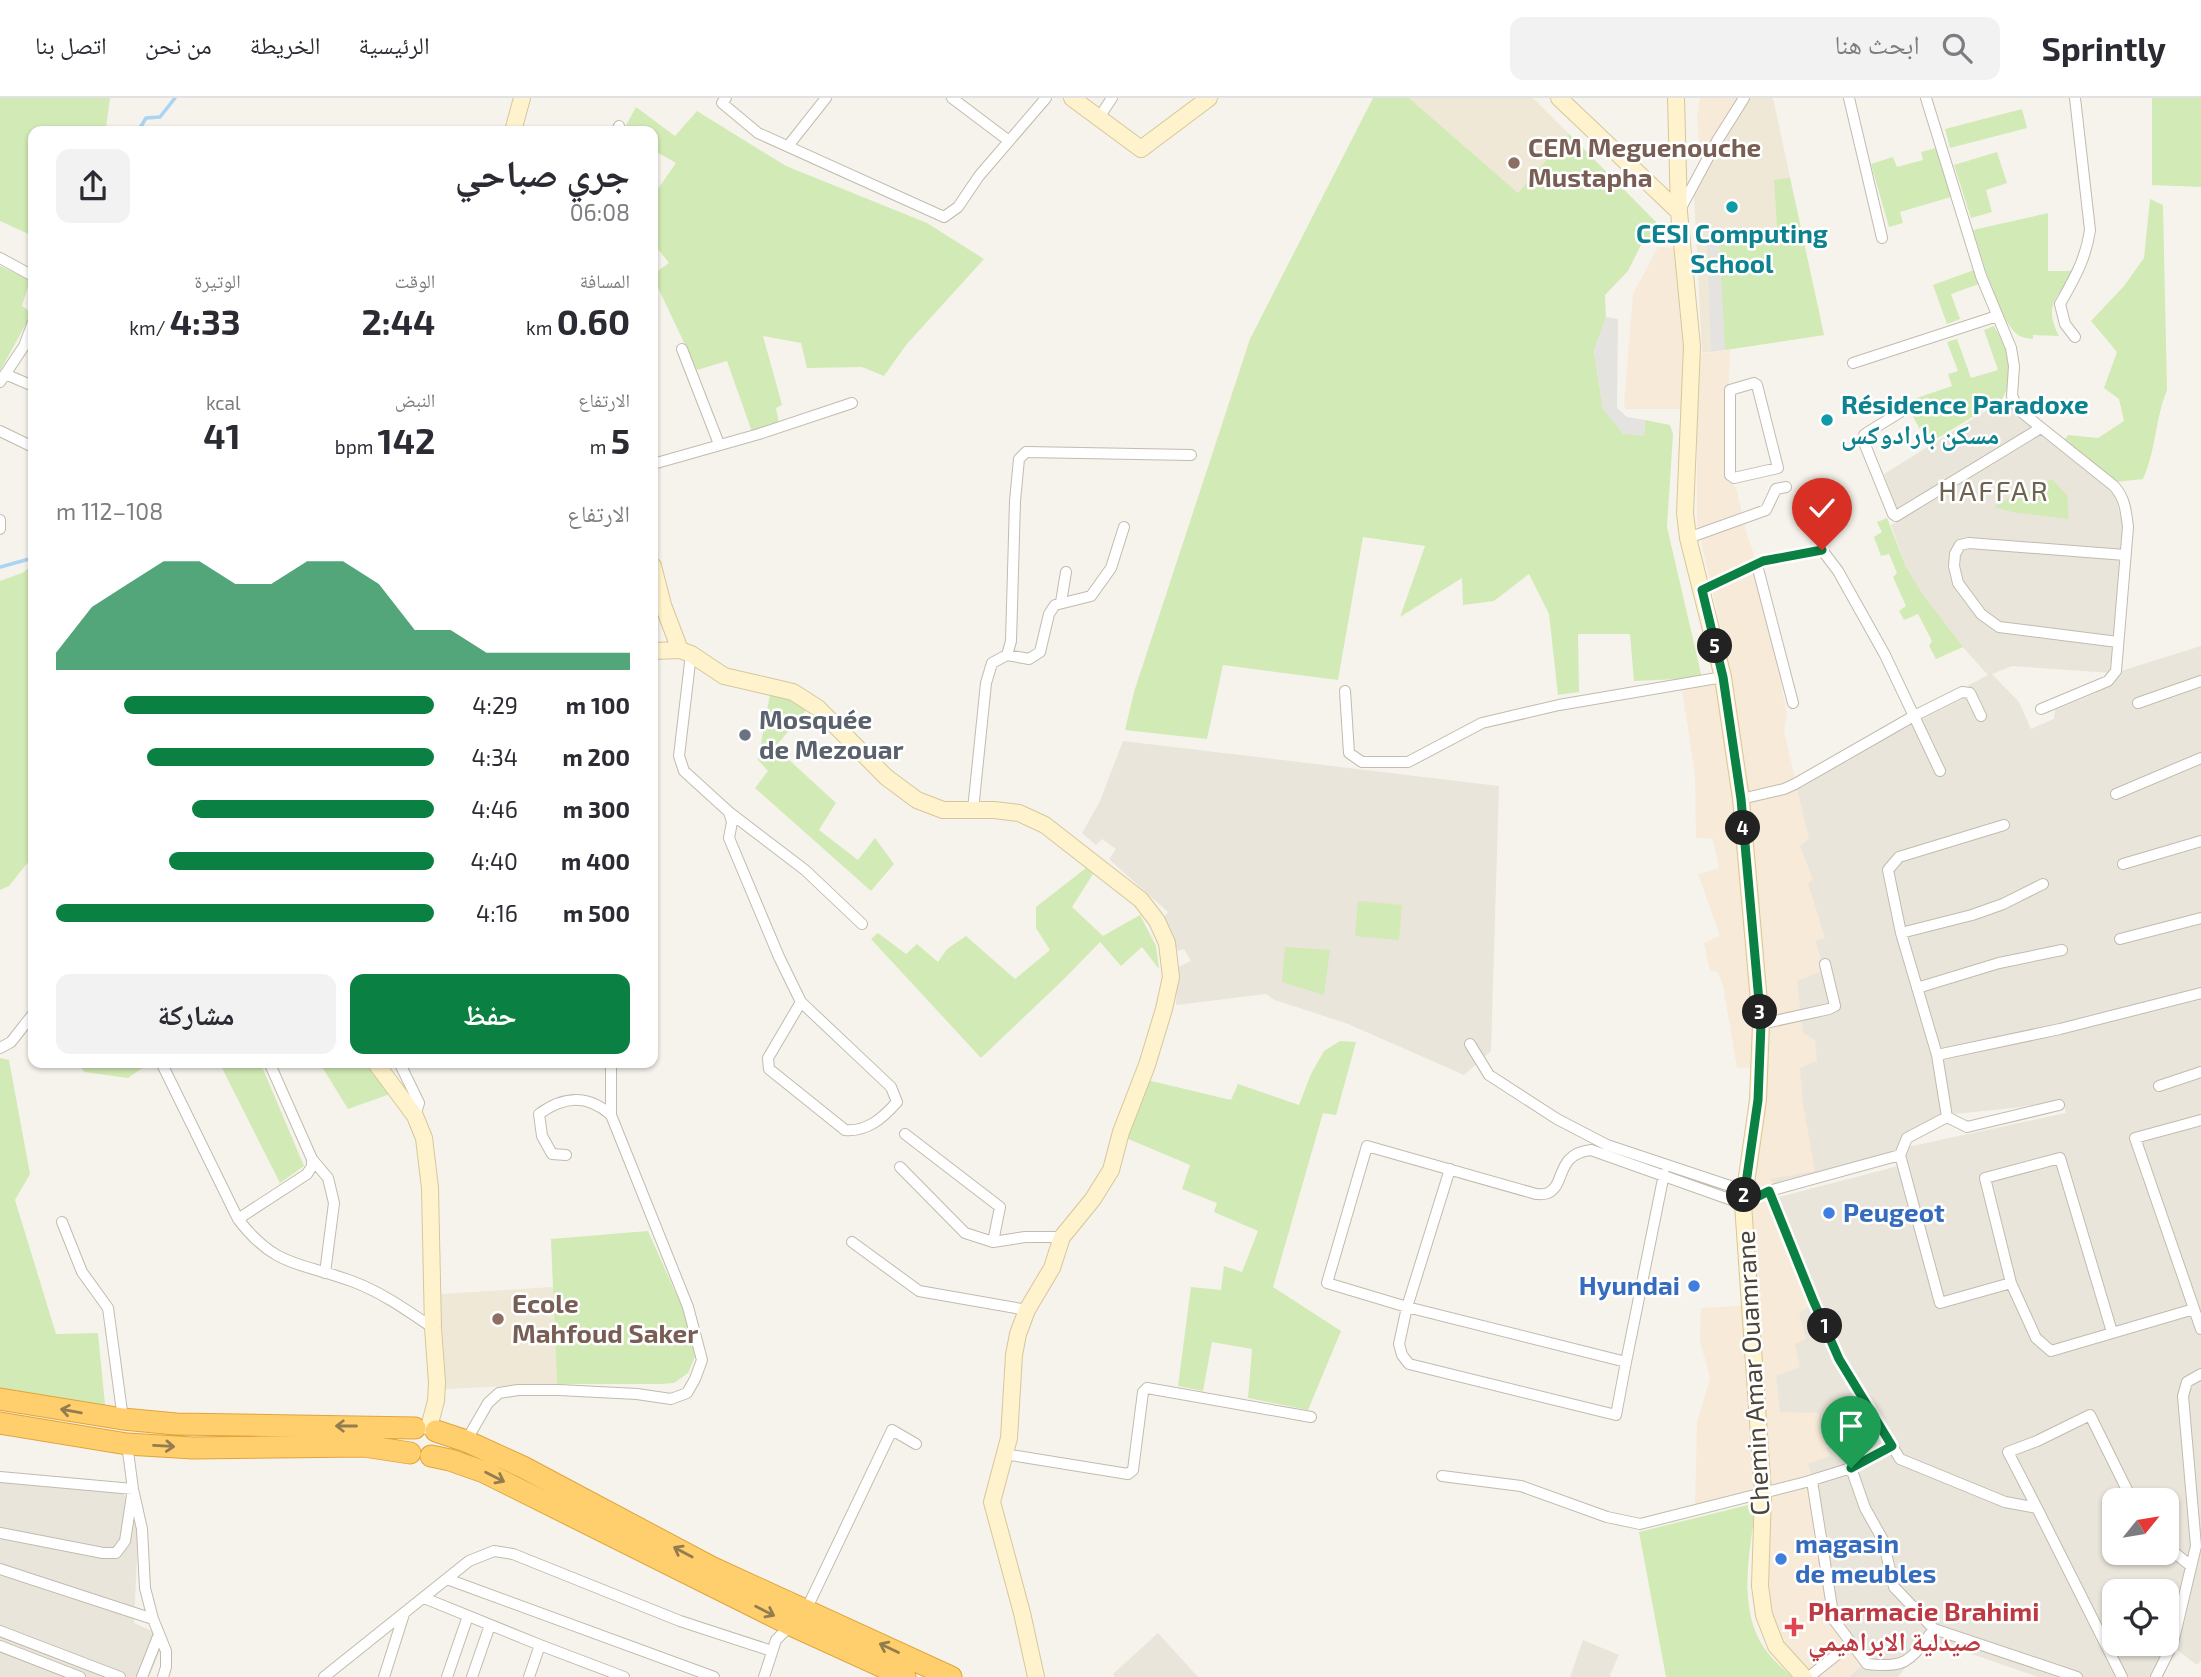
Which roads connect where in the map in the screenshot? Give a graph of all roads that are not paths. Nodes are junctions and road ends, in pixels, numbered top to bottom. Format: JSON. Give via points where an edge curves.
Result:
{"nodes":[{"id":1,"x":522,"y":98,"type":"edge"},
{"id":2,"x":726,"y":98,"type":"edge"},
{"id":3,"x":826,"y":98,"type":"edge"},
{"id":4,"x":952,"y":98,"type":"edge"},
{"id":5,"x":1046,"y":98,"type":"edge"},
{"id":6,"x":1072,"y":98,"type":"edge"},
{"id":7,"x":1112,"y":98,"type":"edge"},
{"id":8,"x":1209,"y":98,"type":"edge"},
{"id":9,"x":1559,"y":98,"type":"edge"},
{"id":10,"x":1675,"y":98,"type":"edge"},
{"id":11,"x":1744,"y":98,"type":"edge"},
{"id":12,"x":1849,"y":98,"type":"edge"},
{"id":13,"x":1926,"y":98,"type":"edge"},
{"id":14,"x":2075,"y":98,"type":"edge"},
{"id":15,"x":1098,"y":119,"type":"junction"},
{"id":16,"x":514,"y":126,"type":"edge"},
{"id":17,"x":1009,"y":141,"type":"junction"},
{"id":18,"x":788,"y":146,"type":"junction"},
{"id":19,"x":1679,"y":212,"type":"junction"},
{"id":20,"x":1882,"y":238,"type":"dead end"},
{"id":21,"x":0,"y":258,"type":"edge"},
{"id":22,"x":28,"y":273,"type":"edge"},
{"id":23,"x":1997,"y":316,"type":"junction"},
{"id":24,"x":28,"y":335,"type":"edge"},
{"id":25,"x":2076,"y":337,"type":"dead end"},
{"id":26,"x":682,"y":349,"type":"dead end"},
{"id":27,"x":1853,"y":363,"type":"dead end"},
{"id":28,"x":3,"y":378,"type":"edge"},
{"id":29,"x":28,"y":385,"type":"edge"},
{"id":30,"x":852,"y":403,"type":"dead end"},
{"id":31,"x":1899,"y":412,"type":"dead end"},
{"id":32,"x":2039,"y":429,"type":"junction"},
{"id":33,"x":0,"y":431,"type":"edge"},
{"id":34,"x":719,"y":444,"type":"junction"},
{"id":35,"x":28,"y":445,"type":"edge"},
{"id":36,"x":1191,"y":455,"type":"dead end"},
{"id":37,"x":658,"y":462,"type":"edge"},
{"id":38,"x":1778,"y":468,"type":"joint"},
{"id":39,"x":1786,"y":487,"type":"dead end"},
{"id":40,"x":0,"y":520,"type":"edge"},
{"id":41,"x":1124,"y":527,"type":"dead end"},
{"id":42,"x":0,"y":529,"type":"edge"},
{"id":43,"x":1688,"y":538,"type":"junction"},
{"id":44,"x":2124,"y":555,"type":"junction"},
{"id":45,"x":1757,"y":565,"type":"junction"},
{"id":46,"x":1066,"y":572,"type":"dead end"},
{"id":47,"x":658,"y":586,"type":"edge"},
{"id":48,"x":1702,"y":590,"type":"junction"},
{"id":49,"x":1061,"y":602,"type":"junction"},
{"id":50,"x":2118,"y":642,"type":"junction"},
{"id":51,"x":658,"y":651,"type":"edge"},
{"id":52,"x":685,"y":652,"type":"junction"},
{"id":53,"x":1007,"y":655,"type":"junction"},
{"id":54,"x":1723,"y":677,"type":"junction"},
{"id":55,"x":2201,"y":681,"type":"edge"},
{"id":56,"x":1345,"y":691,"type":"dead end"},
{"id":57,"x":2138,"y":703,"type":"dead end"},
{"id":58,"x":1793,"y":704,"type":"dead end"},
{"id":59,"x":2041,"y":709,"type":"dead end"},
{"id":60,"x":1981,"y":716,"type":"dead end"},
{"id":61,"x":1912,"y":717,"type":"junction"},
{"id":62,"x":2201,"y":758,"type":"edge"},
{"id":63,"x":1940,"y":771,"type":"dead end"},
{"id":64,"x":2116,"y":794,"type":"dead end"},
{"id":65,"x":1741,"y":799,"type":"junction"},
{"id":66,"x":972,"y":810,"type":"junction"},
{"id":67,"x":729,"y":811,"type":"junction"},
{"id":68,"x":2004,"y":825,"type":"dead end"},
{"id":69,"x":2201,"y":841,"type":"edge"},
{"id":70,"x":2123,"y":864,"type":"dead end"},
{"id":71,"x":2043,"y":884,"type":"dead end"},
{"id":72,"x":2201,"y":918,"type":"edge"},
{"id":73,"x":863,"y":924,"type":"dead end"},
{"id":74,"x":1901,"y":933,"type":"junction"},
{"id":75,"x":2120,"y":939,"type":"dead end"},
{"id":76,"x":2062,"y":950,"type":"dead end"},
{"id":77,"x":1825,"y":964,"type":"dead end"},
{"id":78,"x":1917,"y":988,"type":"junction"},
{"id":79,"x":2201,"y":993,"type":"edge"},
{"id":80,"x":801,"y":1002,"type":"junction"},
{"id":81,"x":28,"y":1020,"type":"edge"},
{"id":82,"x":1761,"y":1024,"type":"junction"},
{"id":83,"x":1469,"y":1044,"type":"dead end"},
{"id":84,"x":0,"y":1048,"type":"edge"},
{"id":85,"x":1937,"y":1055,"type":"junction"},
{"id":86,"x":164,"y":1068,"type":"edge"},
{"id":87,"x":272,"y":1068,"type":"edge"},
{"id":88,"x":379,"y":1068,"type":"edge"},
{"id":89,"x":402,"y":1068,"type":"edge"},
{"id":90,"x":611,"y":1068,"type":"edge"},
{"id":91,"x":2201,"y":1072,"type":"edge"},
{"id":92,"x":2159,"y":1086,"type":"dead end"},
{"id":93,"x":2059,"y":1105,"type":"dead end"},
{"id":94,"x":611,"y":1115,"type":"junction"},
{"id":95,"x":415,"y":1116,"type":"junction"},
{"id":96,"x":1947,"y":1116,"type":"junction"},
{"id":97,"x":2201,"y":1120,"type":"edge"},
{"id":98,"x":905,"y":1134,"type":"dead end"},
{"id":99,"x":566,"y":1155,"type":"dead end"},
{"id":100,"x":1899,"y":1155,"type":"junction"},
{"id":101,"x":312,"y":1159,"type":"junction"},
{"id":102,"x":900,"y":1167,"type":"dead end"},
{"id":103,"x":1450,"y":1169,"type":"junction"},
{"id":104,"x":1664,"y":1174,"type":"junction"},
{"id":105,"x":1769,"y":1191,"type":"junction"},
{"id":106,"x":1744,"y":1198,"type":"junction"},
{"id":107,"x":238,"y":1219,"type":"junction"},
{"id":108,"x":62,"y":1223,"type":"dead end"},
{"id":109,"x":1062,"y":1237,"type":"junction"},
{"id":110,"x":852,"y":1241,"type":"dead end"},
{"id":111,"x":993,"y":1242,"type":"junction"},
{"id":112,"x":325,"y":1273,"type":"junction"},
{"id":113,"x":2011,"y":1283,"type":"junction"},
{"id":114,"x":1407,"y":1307,"type":"junction"},
{"id":115,"x":2194,"y":1309,"type":"junction"},
{"id":116,"x":1027,"y":1310,"type":"junction"},
{"id":117,"x":433,"y":1328,"type":"junction"},
{"id":118,"x":2201,"y":1329,"type":"edge"},
{"id":119,"x":2112,"y":1332,"type":"junction"},
{"id":120,"x":1626,"y":1362,"type":"junction"},
{"id":121,"x":2201,"y":1374,"type":"edge"},
{"id":122,"x":0,"y":1399,"type":"edge"},
{"id":123,"x":1311,"y":1417,"type":"dead end"},
{"id":124,"x":123,"y":1419,"type":"junction"},
{"id":125,"x":0,"y":1423,"type":"edge"},
{"id":126,"x":426,"y":1428,"type":"junction"},
{"id":127,"x":466,"y":1441,"type":"junction"},
{"id":128,"x":127,"y":1444,"type":"junction"},
{"id":129,"x":916,"y":1444,"type":"dead end"},
{"id":130,"x":1892,"y":1446,"type":"junction"},
{"id":131,"x":1004,"y":1454,"type":"junction"},
{"id":132,"x":421,"y":1455,"type":"junction"},
{"id":133,"x":1851,"y":1468,"type":"junction"},
{"id":134,"x":1442,"y":1476,"type":"dead end"},
{"id":135,"x":0,"y":1477,"type":"edge"},
{"id":136,"x":1806,"y":1482,"type":"junction"},
{"id":137,"x":2126,"y":1488,"type":"edge"},
{"id":138,"x":133,"y":1489,"type":"junction"},
{"id":139,"x":1763,"y":1493,"type":"junction"},
{"id":140,"x":2036,"y":1508,"type":"junction"},
{"id":141,"x":0,"y":1533,"type":"edge"},
{"id":142,"x":2179,"y":1556,"type":"edge"},
{"id":143,"x":2191,"y":1566,"type":"junction"},
{"id":144,"x":0,"y":1569,"type":"edge"},
{"id":145,"x":447,"y":1579,"type":"junction"},
{"id":146,"x":424,"y":1598,"type":"junction"},
{"id":147,"x":404,"y":1614,"type":"junction"},
{"id":148,"x":468,"y":1616,"type":"junction"},
{"id":149,"x":799,"y":1617,"type":"junction"},
{"id":150,"x":153,"y":1619,"type":"junction"},
{"id":151,"x":490,"y":1625,"type":"junction"},
{"id":152,"x":1934,"y":1629,"type":"junction"},
{"id":153,"x":0,"y":1631,"type":"edge"},
{"id":154,"x":159,"y":1634,"type":"junction"},
{"id":155,"x":1850,"y":1644,"type":"junction"},
{"id":156,"x":540,"y":1645,"type":"junction"},
{"id":157,"x":0,"y":1647,"type":"edge"},
{"id":158,"x":772,"y":1651,"type":"junction"},
{"id":159,"x":80,"y":1677,"type":"edge"},
{"id":160,"x":120,"y":1677,"type":"edge"},
{"id":161,"x":142,"y":1677,"type":"edge"},
{"id":162,"x":163,"y":1677,"type":"edge"},
{"id":163,"x":324,"y":1677,"type":"edge"},
{"id":164,"x":384,"y":1677,"type":"edge"},
{"id":165,"x":447,"y":1677,"type":"edge"},
{"id":166,"x":472,"y":1677,"type":"edge"},
{"id":167,"x":528,"y":1677,"type":"edge"},
{"id":168,"x":624,"y":1677,"type":"edge"},
{"id":169,"x":714,"y":1677,"type":"edge"},
{"id":170,"x":764,"y":1677,"type":"edge"},
{"id":171,"x":905,"y":1677,"type":"edge"},
{"id":172,"x":951,"y":1677,"type":"edge"},
{"id":173,"x":1036,"y":1677,"type":"edge"},
{"id":174,"x":1807,"y":1677,"type":"edge"},
{"id":175,"x":2077,"y":1677,"type":"edge"},
{"id":176,"x":2122,"y":1677,"type":"edge"},
{"id":177,"x":2156,"y":1677,"type":"edge"}],
"edges":[{"from":1,"to":16,"type":"street"},
{"from":2,"to":18,"type":"street","via":[[722,103],[758,133]]},
{"from":3,"to":18,"type":"street"},
{"from":4,"to":17,"type":"street"},
{"from":5,"to":17,"type":"street"},
{"from":6,"to":15,"type":"street"},
{"from":7,"to":15,"type":"street"},
{"from":8,"to":15,"type":"street","via":[[1140,149]]},
{"from":9,"to":19,"type":"street"},
{"from":10,"to":19,"type":"street","name":"Chemin Amar Ouamrane"},
{"from":11,"to":19,"type":"street"},
{"from":12,"to":20,"type":"street"},
{"from":13,"to":23,"type":"street"},
{"from":14,"to":25,"type":"street","via":[[2090,230],[2082,267],[2060,304],[2065,324]]},
{"from":17,"to":18,"type":"street","via":[[958,207],[944,217]]},
{"from":19,"to":43,"type":"street","name":"Chemin Amar Ouamrane","via":[[1692,346],[1685,513]]},
{"from":21,"to":22,"type":"street"},
{"from":23,"to":27,"type":"street"},
{"from":23,"to":32,"type":"street","via":[[2011,348],[2012,396]]},
{"from":24,"to":28,"type":"street"},
{"from":26,"to":34,"type":"street"},
{"from":28,"to":29,"type":"street"},
{"from":30,"to":34,"type":"street"},
{"from":31,"to":32,"type":"street","via":[[1863,440],[1896,516]]},
{"from":32,"to":44,"type":"street","via":[[2121,494],[2128,527]]},
{"from":33,"to":35,"type":"street"},
{"from":34,"to":37,"type":"street"},
{"from":36,"to":53,"type":"street","via":[[1026,452],[1019,459]]},
{"from":38,"to":38,"type":"street","via":[[1757,385],[1733,388],[1730,475],[1734,478]]},
{"from":39,"to":43,"type":"street","via":[[1776,489],[1766,510]]},
{"from":40,"to":42,"type":"street"},
{"from":41,"to":49,"type":"street","via":[[1111,568],[1091,596]]},
{"from":43,"to":48,"type":"street","name":"Chemin Amar Ouamrane"},
{"from":44,"to":50,"type":"street"},
{"from":44,"to":50,"type":"street","via":[[1969,543],[1960,545],[1954,566],[1958,583],[1981,614],[1999,627]]},
{"from":45,"to":48,"type":"street"},
{"from":45,"to":58,"type":"street"},
{"from":45,"to":61,"type":"street","via":[[1822,550],[1885,655]]},
{"from":46,"to":49,"type":"street"},
{"from":47,"to":52,"type":"street"},
{"from":48,"to":54,"type":"street","name":"Chemin Amar Ouamrane"},
{"from":49,"to":53,"type":"street","via":[[1049,614],[1040,652],[1028,659]]},
{"from":50,"to":59,"type":"street","via":[[2113,676]]},
{"from":51,"to":52,"type":"street"},
{"from":52,"to":66,"type":"street","via":[[724,676],[793,692],[818,708],[886,776],[917,800],[943,810]]},
{"from":52,"to":67,"type":"street","via":[[679,756],[684,771]]},
{"from":53,"to":66,"type":"street","via":[[992,663],[986,683]]},
{"from":54,"to":56,"type":"street","via":[[1482,723],[1408,762],[1362,762],[1349,753]]},
{"from":54,"to":65,"type":"street","name":"Chemin Amar Ouamrane"},
{"from":55,"to":57,"type":"street"},
{"from":60,"to":61,"type":"street","via":[[1970,693],[1962,692]]},
{"from":61,"to":63,"type":"street"},
{"from":61,"to":65,"type":"street","via":[[1795,784]]},
{"from":62,"to":64,"type":"street"},
{"from":65,"to":82,"type":"street","name":"Chemin Amar Ouamrane"},
{"from":66,"to":109,"type":"street","via":[[1019,813],[1065,840],[1141,900],[1157,921],[1171,961],[1164,1009],[1111,1170]]},
{"from":67,"to":73,"type":"street","via":[[805,870]]},
{"from":67,"to":80,"type":"street","via":[[729,838]]},
{"from":68,"to":74,"type":"street","via":[[1899,858],[1888,870]]},
{"from":69,"to":70,"type":"street"},
{"from":71,"to":74,"type":"street","via":[[1972,915]]},
{"from":72,"to":75,"type":"street"},
{"from":74,"to":78,"type":"street"},
{"from":76,"to":78,"type":"street","via":[[1998,963]]},
{"from":77,"to":82,"type":"street","via":[[1835,1006]]},
{"from":78,"to":85,"type":"street"},
{"from":79,"to":85,"type":"street"},
{"from":80,"to":80,"type":"street","via":[[768,1058],[769,1069],[845,1130],[857,1131],[884,1117],[897,1102],[891,1087]]},
{"from":81,"to":84,"type":"street"},
{"from":82,"to":106,"type":"street","name":"Chemin Amar Ouamrane","via":[[1758,1100]]},
{"from":83,"to":106,"type":"street","via":[[1489,1076],[1557,1119],[1607,1144]]},
{"from":85,"to":96,"type":"street"},
{"from":86,"to":107,"type":"street"},
{"from":87,"to":101,"type":"street"},
{"from":88,"to":95,"type":"street"},
{"from":89,"to":95,"type":"street","via":[[419,1103]]},
{"from":90,"to":94,"type":"street"},
{"from":91,"to":92,"type":"street"},
{"from":93,"to":96,"type":"street","via":[[1966,1127]]},
{"from":94,"to":99,"type":"street","via":[[601,1105],[572,1098],[539,1114],[542,1136],[552,1154]]},
{"from":94,"to":127,"type":"street","via":[[688,1307],[702,1360],[695,1379],[687,1393],[671,1399],[559,1390],[499,1393]]},
{"from":95,"to":117,"type":"street","via":[[424,1138],[430,1188]]},
{"from":96,"to":100,"type":"street","via":[[1908,1138]]},
{"from":97,"to":115,"type":"street","via":[[2136,1139]]},
{"from":98,"to":111,"type":"street","via":[[1000,1207]]},
{"from":100,"to":105,"type":"street"},
{"from":100,"to":113,"type":"street","via":[[1940,1303]]},
{"from":101,"to":107,"type":"street","via":[[307,1174]]},
{"from":101,"to":112,"type":"street","via":[[328,1178],[334,1203]]},
{"from":102,"to":111,"type":"street","via":[[965,1233]]},
{"from":103,"to":104,"type":"street","via":[[1536,1194],[1548,1193],[1566,1161],[1582,1151]]},
{"from":103,"to":114,"type":"street"},
{"from":103,"to":114,"type":"street","via":[[1367,1146],[1327,1283]]},
{"from":104,"to":106,"type":"street"},
{"from":104,"to":120,"type":"street"},
{"from":105,"to":106,"type":"street"},
{"from":105,"to":130,"type":"street","via":[[1839,1359]]},
{"from":106,"to":139,"type":"street","name":"Chemin Amar Ouamrane"},
{"from":107,"to":112,"type":"street","via":[[277,1256]]},
{"from":108,"to":124,"type":"street","via":[[82,1272],[108,1308]]},
{"from":109,"to":111,"type":"street"},
{"from":109,"to":116,"type":"street","via":[[1052,1268]]},
{"from":110,"to":116,"type":"street","via":[[919,1291]]},
{"from":112,"to":117,"type":"street","via":[[369,1288]]},
{"from":113,"to":119,"type":"street","via":[[2036,1338],[2051,1351]]},
{"from":113,"to":119,"type":"street","via":[[1985,1178],[2060,1158]]},
{"from":114,"to":120,"type":"street"},
{"from":114,"to":120,"type":"street","via":[[1399,1344],[1409,1364],[1616,1415]]},
{"from":115,"to":118,"type":"street"},
{"from":115,"to":119,"type":"street"},
{"from":116,"to":131,"type":"street","via":[[1014,1355]]},
{"from":117,"to":126,"type":"street","via":[[436,1401]]},
{"from":121,"to":143,"type":"street","via":[[2187,1382],[2183,1396],[2196,1546]]},
{"from":124,"to":122,"type":"highway","one_way":true},
{"from":123,"to":131,"type":"street","via":[[1147,1388],[1128,1474]]},
{"from":126,"to":124,"type":"highway","one_way":true,"via":[[218,1426]]},
{"from":125,"to":128,"type":"highway"},
{"from":126,"to":127,"type":"highway"},
{"from":126,"to":132,"type":"highway","via":[[439,1445]]},
{"from":126,"to":132,"type":"highway","via":[[409,1432],[407,1439]]},
{"from":149,"to":127,"type":"highway","one_way":true,"via":[[523,1466]]},
{"from":128,"to":132,"type":"highway","one_way":true,"via":[[364,1446]]},
{"from":128,"to":138,"type":"street"},
{"from":129,"to":149,"type":"street","via":[[892,1430]]},
{"from":130,"to":133,"type":"street"},
{"from":130,"to":140,"type":"street","via":[[1909,1464],[2005,1502]]},
{"from":131,"to":173,"type":"street","via":[[992,1502]]},
{"from":132,"to":149,"type":"highway","one_way":true,"via":[[466,1464]]},
{"from":133,"to":136,"type":"street"},
{"from":133,"to":152,"type":"street","via":[[1865,1507],[1884,1540],[1894,1587]]},
{"from":134,"to":139,"type":"street","via":[[1521,1486],[1640,1524]]},
{"from":135,"to":138,"type":"street"},
{"from":136,"to":139,"type":"street"},
{"from":136,"to":155,"type":"street","via":[[1812,1480],[1834,1620]]},
{"from":137,"to":140,"type":"street","via":[[2090,1415],[2008,1452]]},
{"from":138,"to":141,"type":"street","via":[[125,1541],[116,1553]]},
{"from":138,"to":150,"type":"street"},
{"from":139,"to":174,"type":"street","name":"Chemin Amar Ouamrane","via":[[1760,1586],[1764,1615],[1776,1646]]},
{"from":140,"to":176,"type":"street"},
{"from":142,"to":143,"type":"street"},
{"from":143,"to":177,"type":"street","via":[[2173,1643]]},
{"from":144,"to":150,"type":"street"},
{"from":145,"to":146,"type":"street"},
{"from":145,"to":158,"type":"street","via":[[494,1551],[513,1554],[680,1621]]},
{"from":145,"to":169,"type":"street"},
{"from":146,"to":147,"type":"street"},
{"from":146,"to":148,"type":"street"},
{"from":147,"to":163,"type":"street"},
{"from":147,"to":164,"type":"street"},
{"from":148,"to":151,"type":"street"},
{"from":148,"to":165,"type":"street"},
{"from":149,"to":158,"type":"street","via":[[776,1640]]},
{"from":149,"to":171,"type":"highway"},
{"from":172,"to":149,"type":"highway","one_way":true},
{"from":150,"to":154,"type":"street"},
{"from":151,"to":156,"type":"street"},
{"from":151,"to":166,"type":"street"},
{"from":152,"to":155,"type":"street","via":[[1904,1663],[1867,1664]]},
{"from":152,"to":175,"type":"street"},
{"from":153,"to":160,"type":"street"},
{"from":154,"to":161,"type":"street"},
{"from":154,"to":162,"type":"street","via":[[166,1651]]},
{"from":155,"to":174,"type":"street"},
{"from":156,"to":167,"type":"street"},
{"from":156,"to":168,"type":"street"},
{"from":157,"to":159,"type":"street"},
{"from":158,"to":170,"type":"street"}]}
